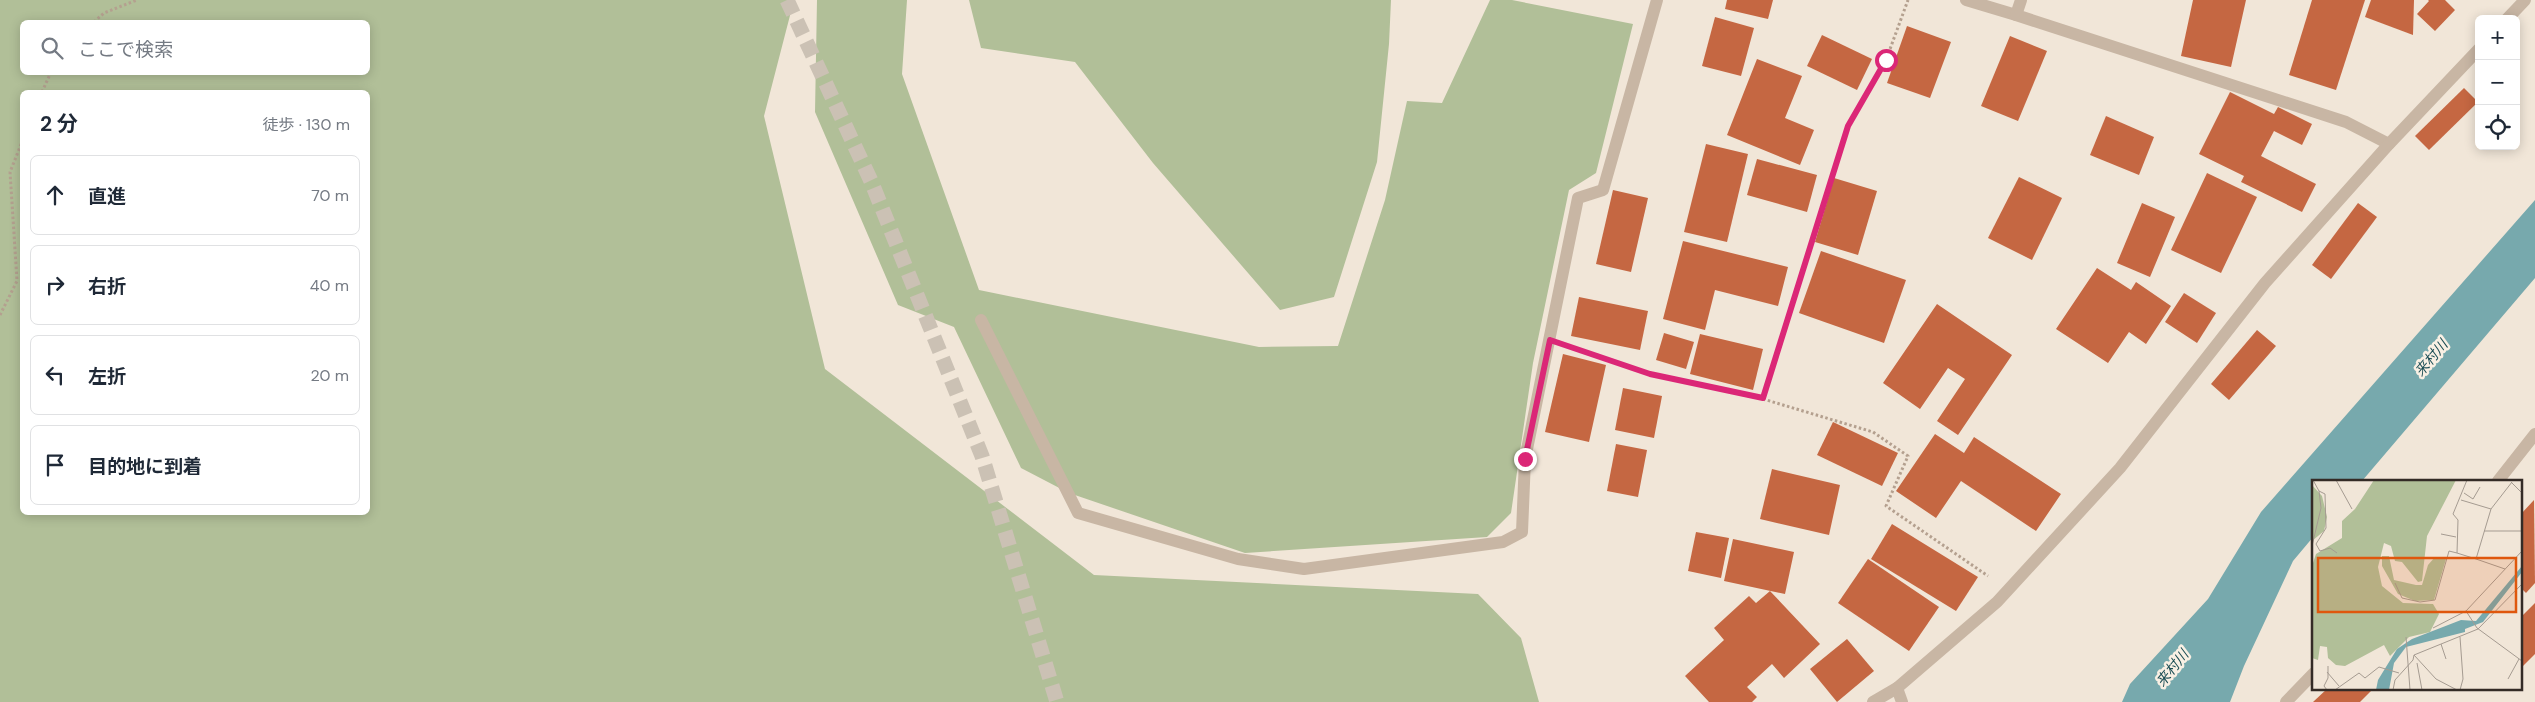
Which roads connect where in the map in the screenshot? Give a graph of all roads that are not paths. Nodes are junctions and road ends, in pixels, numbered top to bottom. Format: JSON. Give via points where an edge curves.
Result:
{"nodes":[{"id":1,"x":1657,"y":0,"type":"edge"},
{"id":2,"x":1966,"y":0,"type":"edge"},
{"id":3,"x":2021,"y":0,"type":"edge"},
{"id":4,"x":2525,"y":0,"type":"edge"},
{"id":5,"x":2016,"y":15,"type":"junction"},
{"id":6,"x":2511,"y":15,"type":"edge"},
{"id":7,"x":2475,"y":53,"type":"edge"},
{"id":8,"x":2389,"y":144,"type":"junction"},
{"id":9,"x":981,"y":320,"type":"dead end"},
{"id":10,"x":2535,"y":434,"type":"edge"},
{"id":11,"x":2499,"y":480,"type":"edge"},
{"id":12,"x":2312,"y":675,"type":"edge"},
{"id":13,"x":1897,"y":688,"type":"junction"},
{"id":14,"x":1873,"y":702,"type":"edge"},
{"id":15,"x":1902,"y":702,"type":"edge"},
{"id":16,"x":2286,"y":702,"type":"edge"}],
"edges":[{"from":1,"to":9,"type":"street","via":[[1603,190],[1578,198],[1525,459],[1522,532],[1503,542],[1304,569],[1238,559],[1078,513]]},
{"from":2,"to":5,"type":"street"},
{"from":3,"to":5,"type":"street"},
{"from":4,"to":6,"type":"street"},
{"from":5,"to":8,"type":"street","via":[[2346,122]]},
{"from":7,"to":8,"type":"street"},
{"from":8,"to":13,"type":"street","via":[[2265,283],[2120,468],[1997,602]]},
{"from":10,"to":11,"type":"street"},
{"from":12,"to":16,"type":"street"},
{"from":13,"to":14,"type":"street"},
{"from":13,"to":15,"type":"street"}]}
